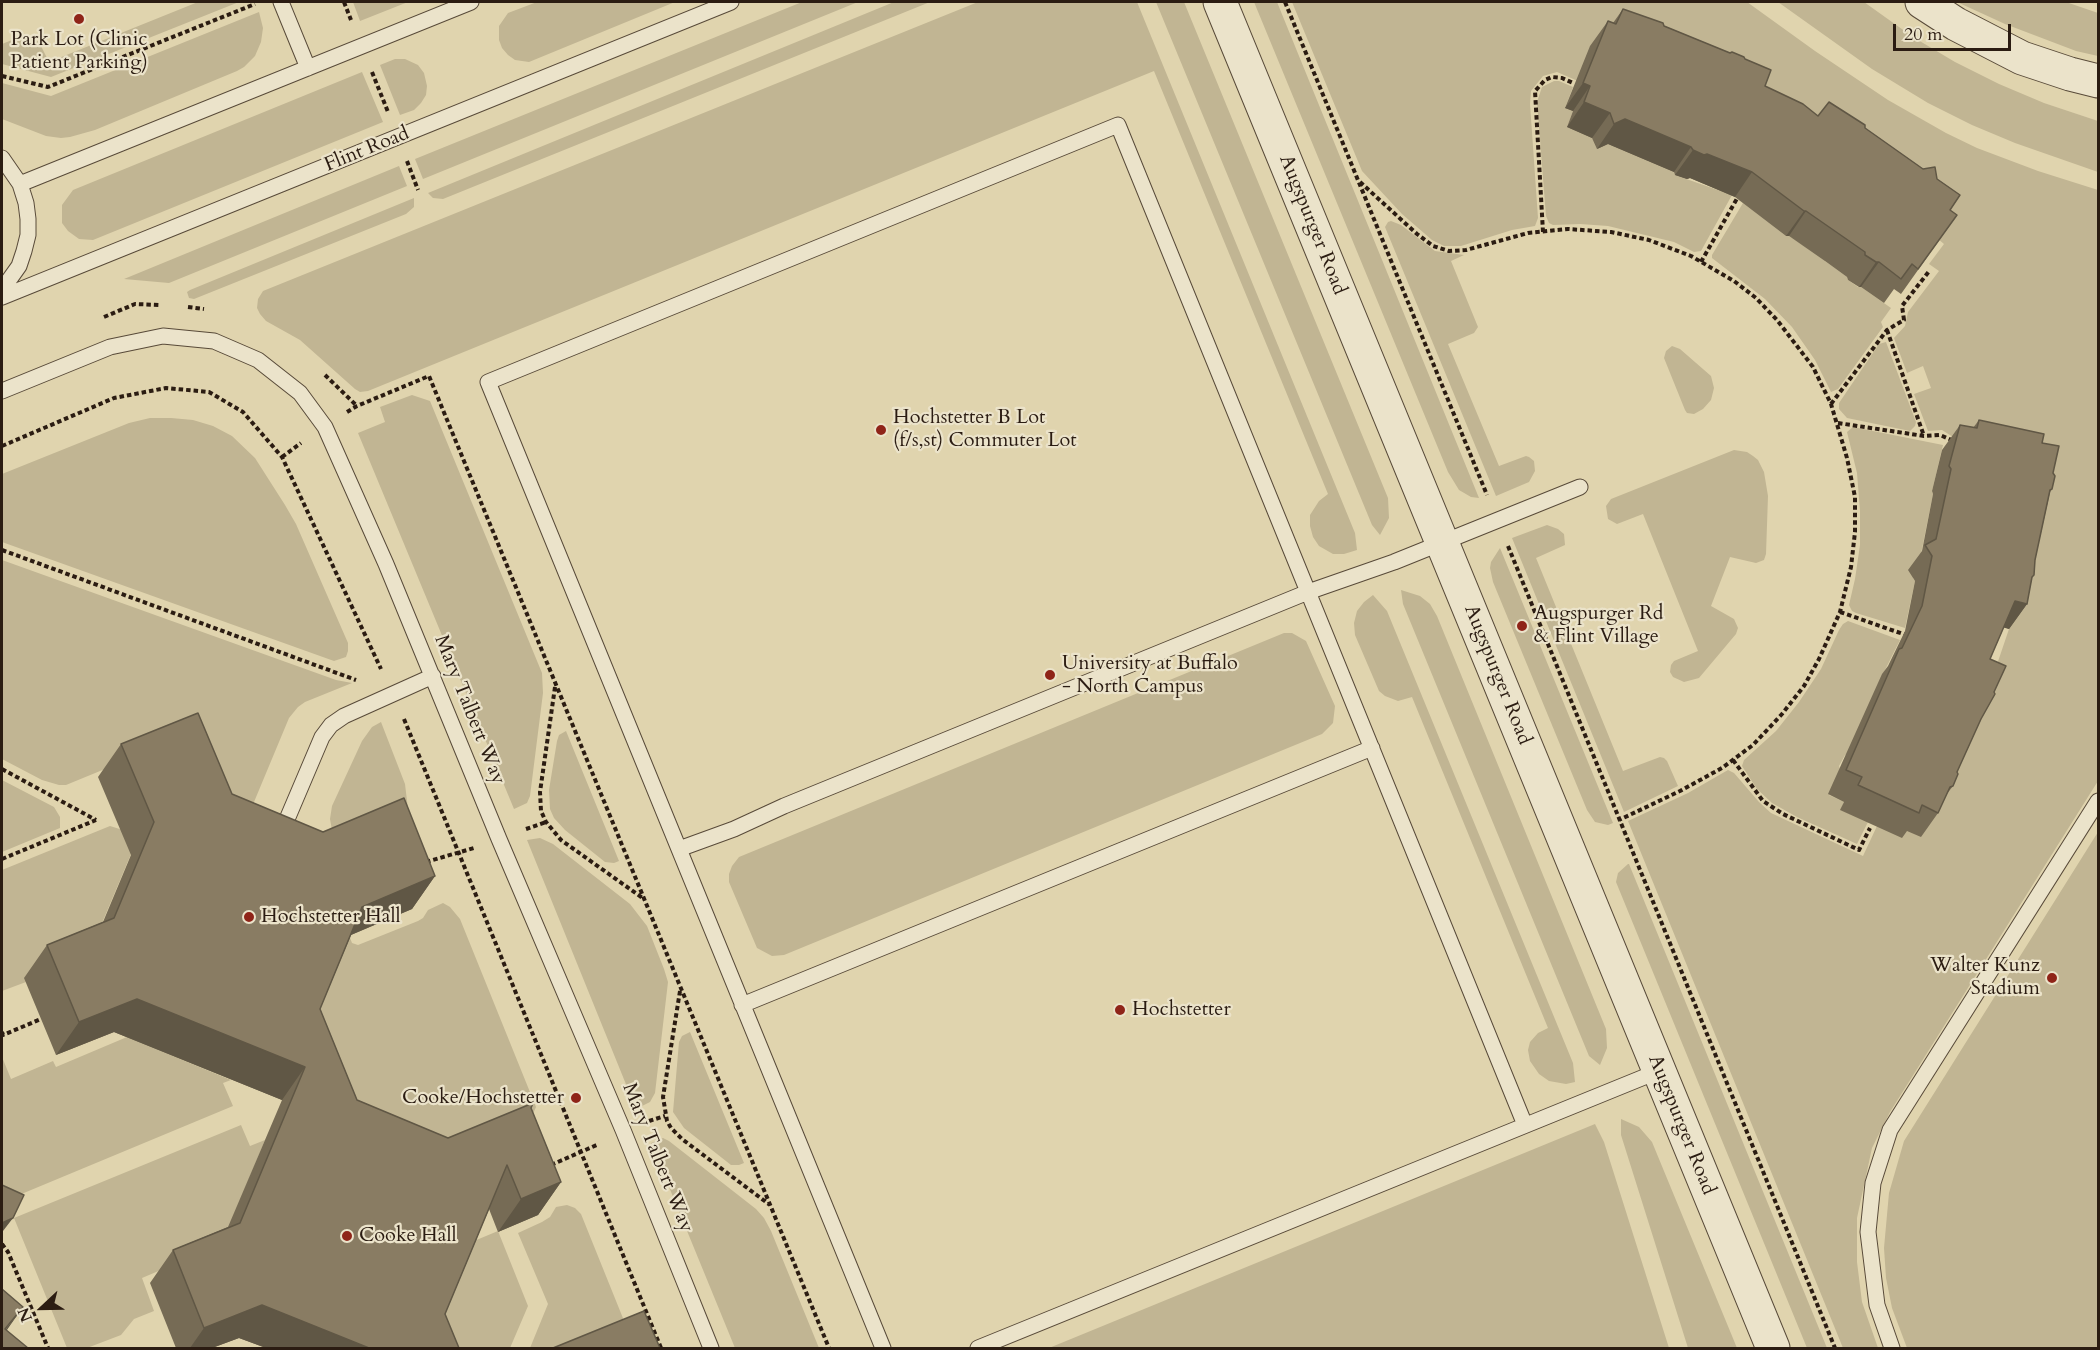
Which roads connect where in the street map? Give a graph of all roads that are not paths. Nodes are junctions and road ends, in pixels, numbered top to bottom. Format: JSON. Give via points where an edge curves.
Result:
{"nodes":[{"id":1,"x":281,"y":2,"type":"edge"},
{"id":2,"x":471,"y":2,"type":"edge"},
{"id":3,"x":731,"y":2,"type":"edge"},
{"id":4,"x":1220,"y":2,"type":"edge"},
{"id":5,"x":1922,"y":2,"type":"edge"},
{"id":6,"x":308,"y":68,"type":"junction"},
{"id":7,"x":2098,"y":81,"type":"edge"},
{"id":8,"x":2,"y":158,"type":"edge"},
{"id":9,"x":20,"y":184,"type":"junction"},
{"id":10,"x":2,"y":290,"type":"edge"},
{"id":11,"x":2,"y":297,"type":"edge"},
{"id":12,"x":2,"y":391,"type":"edge"},
{"id":13,"x":1580,"y":487,"type":"dead end"},
{"id":14,"x":1442,"y":543,"type":"junction"},
{"id":15,"x":1308,"y":592,"type":"junction"},
{"id":16,"x":433,"y":676,"type":"junction"},
{"id":17,"x":1372,"y":748,"type":"junction"},
{"id":18,"x":2098,"y":801,"type":"edge"},
{"id":19,"x":285,"y":824,"type":"edge"},
{"id":20,"x":679,"y":849,"type":"junction"},
{"id":21,"x":742,"y":1005,"type":"junction"},
{"id":22,"x":1659,"y":1071,"type":"junction"},
{"id":23,"x":1526,"y":1125,"type":"junction"},
{"id":24,"x":711,"y":1348,"type":"edge"},
{"id":25,"x":883,"y":1348,"type":"edge"},
{"id":26,"x":978,"y":1348,"type":"edge"},
{"id":27,"x":1773,"y":1348,"type":"edge"},
{"id":28,"x":1892,"y":1348,"type":"edge"}],
"edges":[{"from":1,"to":6,"type":"lane"},
{"from":2,"to":6,"type":"lane"},
{"from":3,"to":11,"type":"lane","name":"Flint Road"},
{"from":4,"to":14,"type":"street","name":"Augspurger Road"},
{"from":5,"to":7,"type":"street","via":[[2022,58]]},
{"from":6,"to":9,"type":"lane"},
{"from":8,"to":9,"type":"lane"},
{"from":9,"to":10,"type":"lane","via":[[28,235],[19,266]]},
{"from":12,"to":16,"type":"lane","name":"Mary Talbert Way","via":[[110,347],[164,336],[214,341],[258,360],[300,393],[325,427]]},
{"from":13,"to":14,"type":"lane"},
{"from":14,"to":15,"type":"lane"},
{"from":14,"to":22,"type":"street","name":"Augspurger Road"},
{"from":15,"to":17,"type":"lane"},
{"from":15,"to":20,"type":"lane"},
{"from":15,"to":20,"type":"lane","via":[[1118,125],[582,343],[488,382]]},
{"from":16,"to":19,"type":"lane","via":[[344,716],[326,730]]},
{"from":16,"to":24,"type":"lane","name":"Mary Talbert Way"},
{"from":17,"to":21,"type":"lane"},
{"from":17,"to":23,"type":"lane"},
{"from":18,"to":28,"type":"lane","via":[[1890,1130],[1873,1183],[1868,1232],[1877,1305]]},
{"from":20,"to":21,"type":"lane"},
{"from":21,"to":25,"type":"lane"},
{"from":22,"to":23,"type":"lane"},
{"from":22,"to":27,"type":"street","name":"Augspurger Road"},
{"from":23,"to":26,"type":"lane"}]}
